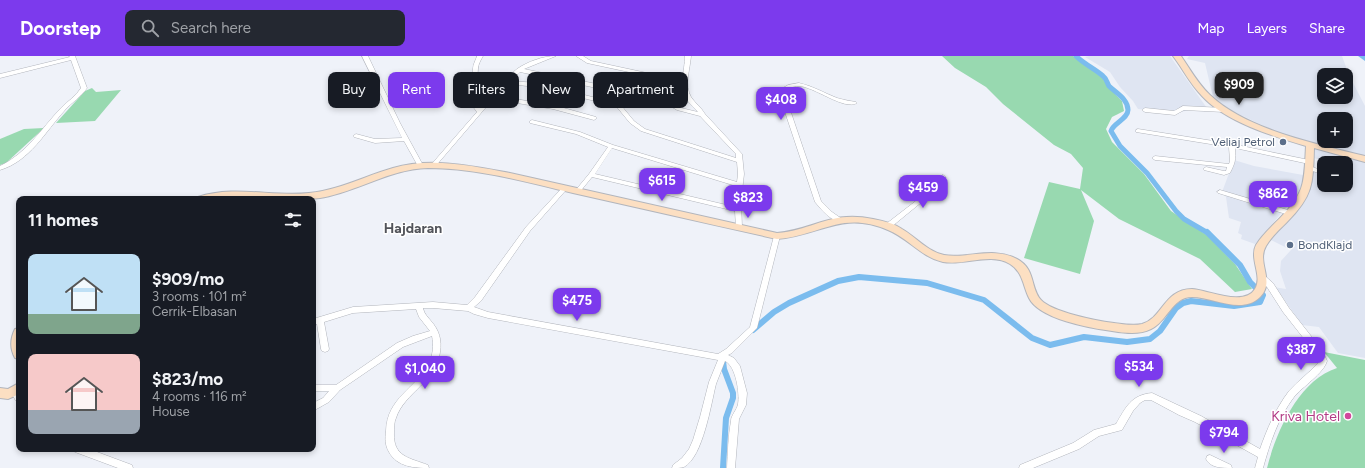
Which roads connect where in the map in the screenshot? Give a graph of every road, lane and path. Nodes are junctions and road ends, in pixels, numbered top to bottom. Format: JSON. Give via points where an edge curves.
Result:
{"nodes":[{"id":1,"x":365,"y":56,"type":"edge"},
{"id":2,"x":480,"y":56,"type":"edge"},
{"id":3,"x":553,"y":56,"type":"edge"},
{"id":4,"x":579,"y":56,"type":"edge"},
{"id":5,"x":688,"y":56,"type":"edge"},
{"id":6,"x":1177,"y":56,"type":"edge"},
{"id":7,"x":72,"y":57,"type":"edge"},
{"id":8,"x":519,"y":70,"type":"joint"},
{"id":9,"x":476,"y":72,"type":"edge"},
{"id":10,"x":636,"y":72,"type":"edge"},
{"id":11,"x":0,"y":76,"type":"edge"},
{"id":12,"x":519,"y":83,"type":"edge"},
{"id":13,"x":593,"y":85,"type":"edge"},
{"id":14,"x":519,"y":101,"type":"edge"},
{"id":15,"x":854,"y":103,"type":"dead end"},
{"id":16,"x":477,"y":108,"type":"edge"},
{"id":17,"x":483,"y":108,"type":"edge"},
{"id":18,"x":680,"y":108,"type":"edge"},
{"id":19,"x":1145,"y":110,"type":"dead end"},
{"id":20,"x":1224,"y":110,"type":"junction"},
{"id":21,"x":480,"y":112,"type":"junction"},
{"id":22,"x":702,"y":115,"type":"junction"},
{"id":23,"x":594,"y":118,"type":"dead end"},
{"id":24,"x":532,"y":122,"type":"dead end"},
{"id":25,"x":1138,"y":131,"type":"dead end"},
{"id":26,"x":356,"y":136,"type":"dead end"},
{"id":27,"x":406,"y":139,"type":"junction"},
{"id":28,"x":1310,"y":144,"type":"junction"},
{"id":29,"x":611,"y":146,"type":"junction"},
{"id":30,"x":1232,"y":146,"type":"junction"},
{"id":31,"x":1155,"y":158,"type":"dead end"},
{"id":32,"x":1365,"y":159,"type":"edge"},
{"id":33,"x":740,"y":161,"type":"junction"},
{"id":34,"x":1309,"y":165,"type":"junction"},
{"id":35,"x":1231,"y":166,"type":"junction"},
{"id":36,"x":422,"y":167,"type":"junction"},
{"id":37,"x":432,"y":167,"type":"junction"},
{"id":38,"x":0,"y":168,"type":"edge"},
{"id":39,"x":1206,"y":169,"type":"dead end"},
{"id":40,"x":1317,"y":169,"type":"edge"},
{"id":41,"x":591,"y":175,"type":"junction"},
{"id":42,"x":942,"y":177,"type":"dead end"},
{"id":43,"x":739,"y":185,"type":"junction"},
{"id":44,"x":564,"y":189,"type":"junction"},
{"id":45,"x":577,"y":192,"type":"junction"},
{"id":46,"x":1220,"y":192,"type":"dead end"},
{"id":47,"x":211,"y":196,"type":"edge"},
{"id":48,"x":246,"y":196,"type":"edge"},
{"id":49,"x":300,"y":196,"type":"edge"},
{"id":50,"x":738,"y":210,"type":"junction"},
{"id":51,"x":1289,"y":213,"type":"junction"},
{"id":52,"x":839,"y":219,"type":"junction"},
{"id":53,"x":888,"y":226,"type":"junction"},
{"id":54,"x":739,"y":228,"type":"junction"},
{"id":55,"x":777,"y":236,"type":"junction"},
{"id":56,"x":1262,"y":278,"type":"junction"},
{"id":57,"x":419,"y":306,"type":"junction"},
{"id":58,"x":469,"y":308,"type":"junction"},
{"id":59,"x":317,"y":320,"type":"edge"},
{"id":60,"x":435,"y":332,"type":"junction"},
{"id":61,"x":324,"y":349,"type":"dead end"},
{"id":62,"x":726,"y":357,"type":"junction"},
{"id":63,"x":316,"y":388,"type":"edge"},
{"id":64,"x":337,"y":388,"type":"junction"},
{"id":65,"x":0,"y":393,"type":"edge"},
{"id":66,"x":16,"y":393,"type":"edge"},
{"id":67,"x":316,"y":405,"type":"edge"},
{"id":68,"x":86,"y":452,"type":"edge"},
{"id":69,"x":96,"y":452,"type":"edge"},
{"id":70,"x":92,"y":454,"type":"junction"},
{"id":71,"x":1263,"y":455,"type":"junction"},
{"id":72,"x":1210,"y":459,"type":"dead end"},
{"id":73,"x":129,"y":468,"type":"edge"},
{"id":74,"x":425,"y":468,"type":"edge"},
{"id":75,"x":676,"y":468,"type":"edge"},
{"id":76,"x":731,"y":468,"type":"edge"},
{"id":77,"x":1023,"y":468,"type":"edge"},
{"id":78,"x":1228,"y":468,"type":"edge"},
{"id":79,"x":1259,"y":468,"type":"edge"}],
"edges":[{"from":1,"to":27,"type":"street"},
{"from":2,"to":9,"type":"street"},
{"from":3,"to":8,"type":"street"},
{"from":4,"to":10,"type":"street","via":[[589,62]]},
{"from":5,"to":22,"type":"street","via":[[684,80],[690,100],[699,107]]},
{"from":6,"to":20,"type":"main road","via":[[1208,98]]},
{"from":7,"to":11,"type":"street"},
{"from":7,"to":38,"type":"street","via":[[84,88],[34,145],[10,164]]},
{"from":8,"to":13,"type":"street"},
{"from":12,"to":33,"type":"street","via":[[537,85],[618,105],[632,122],[643,130]]},
{"from":14,"to":23,"type":"street"},
{"from":15,"to":52,"type":"street","via":[[798,84],[790,85],[781,91],[818,202]]},
{"from":16,"to":21,"type":"street"},
{"from":17,"to":21,"type":"street"},
{"from":18,"to":22,"type":"street"},
{"from":19,"to":20,"type":"street","via":[[1175,113],[1183,108]]},
{"from":20,"to":28,"type":"main road","via":[[1266,130]]},
{"from":21,"to":37,"type":"street"},
{"from":22,"to":33,"type":"street","via":[[739,154]]},
{"from":24,"to":29,"type":"street","via":[[578,133]]},
{"from":25,"to":30,"type":"street"},
{"from":26,"to":27,"type":"street","via":[[375,141]]},
{"from":27,"to":36,"type":"street"},
{"from":28,"to":32,"type":"main road"},
{"from":28,"to":34,"type":"main road"},
{"from":29,"to":41,"type":"street"},
{"from":29,"to":43,"type":"street"},
{"from":30,"to":34,"type":"street"},
{"from":30,"to":35,"type":"street"},
{"from":31,"to":35,"type":"street"},
{"from":33,"to":43,"type":"street"},
{"from":34,"to":40,"type":"street"},
{"from":34,"to":51,"type":"main road","via":[[1305,192]]},
{"from":35,"to":39,"type":"street","via":[[1226,173]]},
{"from":36,"to":37,"type":"main road"},
{"from":36,"to":49,"type":"main road","via":[[396,170],[342,190]]},
{"from":37,"to":44,"type":"main road","via":[[488,172]]},
{"from":41,"to":45,"type":"street"},
{"from":41,"to":50,"type":"street"},
{"from":42,"to":53,"type":"street","via":[[932,191]]},
{"from":43,"to":50,"type":"street"},
{"from":44,"to":45,"type":"main road"},
{"from":44,"to":58,"type":"street","via":[[528,229]]},
{"from":45,"to":54,"type":"main road"},
{"from":46,"to":51,"type":"street"},
{"from":47,"to":48,"type":"main road"},
{"from":50,"to":54,"type":"street"},
{"from":51,"to":56,"type":"main road","via":[[1260,247],[1258,259]]},
{"from":52,"to":53,"type":"main road","via":[[854,219]]},
{"from":52,"to":55,"type":"main road","via":[[792,235]]},
{"from":53,"to":56,"type":"main road","via":[[941,258],[1006,258],[1021,267],[1037,302],[1043,307],[1072,318],[1119,328],[1144,328],[1150,325],[1156,321],[1170,301],[1184,294],[1199,294],[1236,301],[1253,298],[1259,292]]},
{"from":54,"to":55,"type":"main road"},
{"from":55,"to":62,"type":"street","via":[[753,328]]},
{"from":56,"to":71,"type":"street","via":[[1270,285],[1323,361],[1322,366],[1282,407]]},
{"from":57,"to":58,"type":"street"},
{"from":57,"to":59,"type":"street","via":[[353,310]]},
{"from":57,"to":60,"type":"street","via":[[420,314]]},
{"from":58,"to":62,"type":"street","via":[[488,315],[706,356]]},
{"from":59,"to":61,"type":"street"},
{"from":60,"to":64,"type":"street","via":[[400,345]]},
{"from":60,"to":74,"type":"street","via":[[436,357],[392,417],[389,437],[390,446],[396,456]]},
{"from":62,"to":75,"type":"street","via":[[713,383],[705,418],[693,450]]},
{"from":62,"to":76,"type":"street","via":[[736,366],[743,393],[742,404],[735,419]]},
{"from":63,"to":64,"type":"street"},
{"from":64,"to":67,"type":"street","via":[[326,400]]},
{"from":65,"to":66,"type":"main road"},
{"from":68,"to":70,"type":"street"},
{"from":69,"to":70,"type":"street"},
{"from":70,"to":73,"type":"street"},
{"from":71,"to":77,"type":"street","via":[[1198,419],[1155,397],[1148,396],[1133,405],[1119,427],[1097,433],[1076,446]]},
{"from":71,"to":79,"type":"street"},
{"from":72,"to":78,"type":"street"}]}
